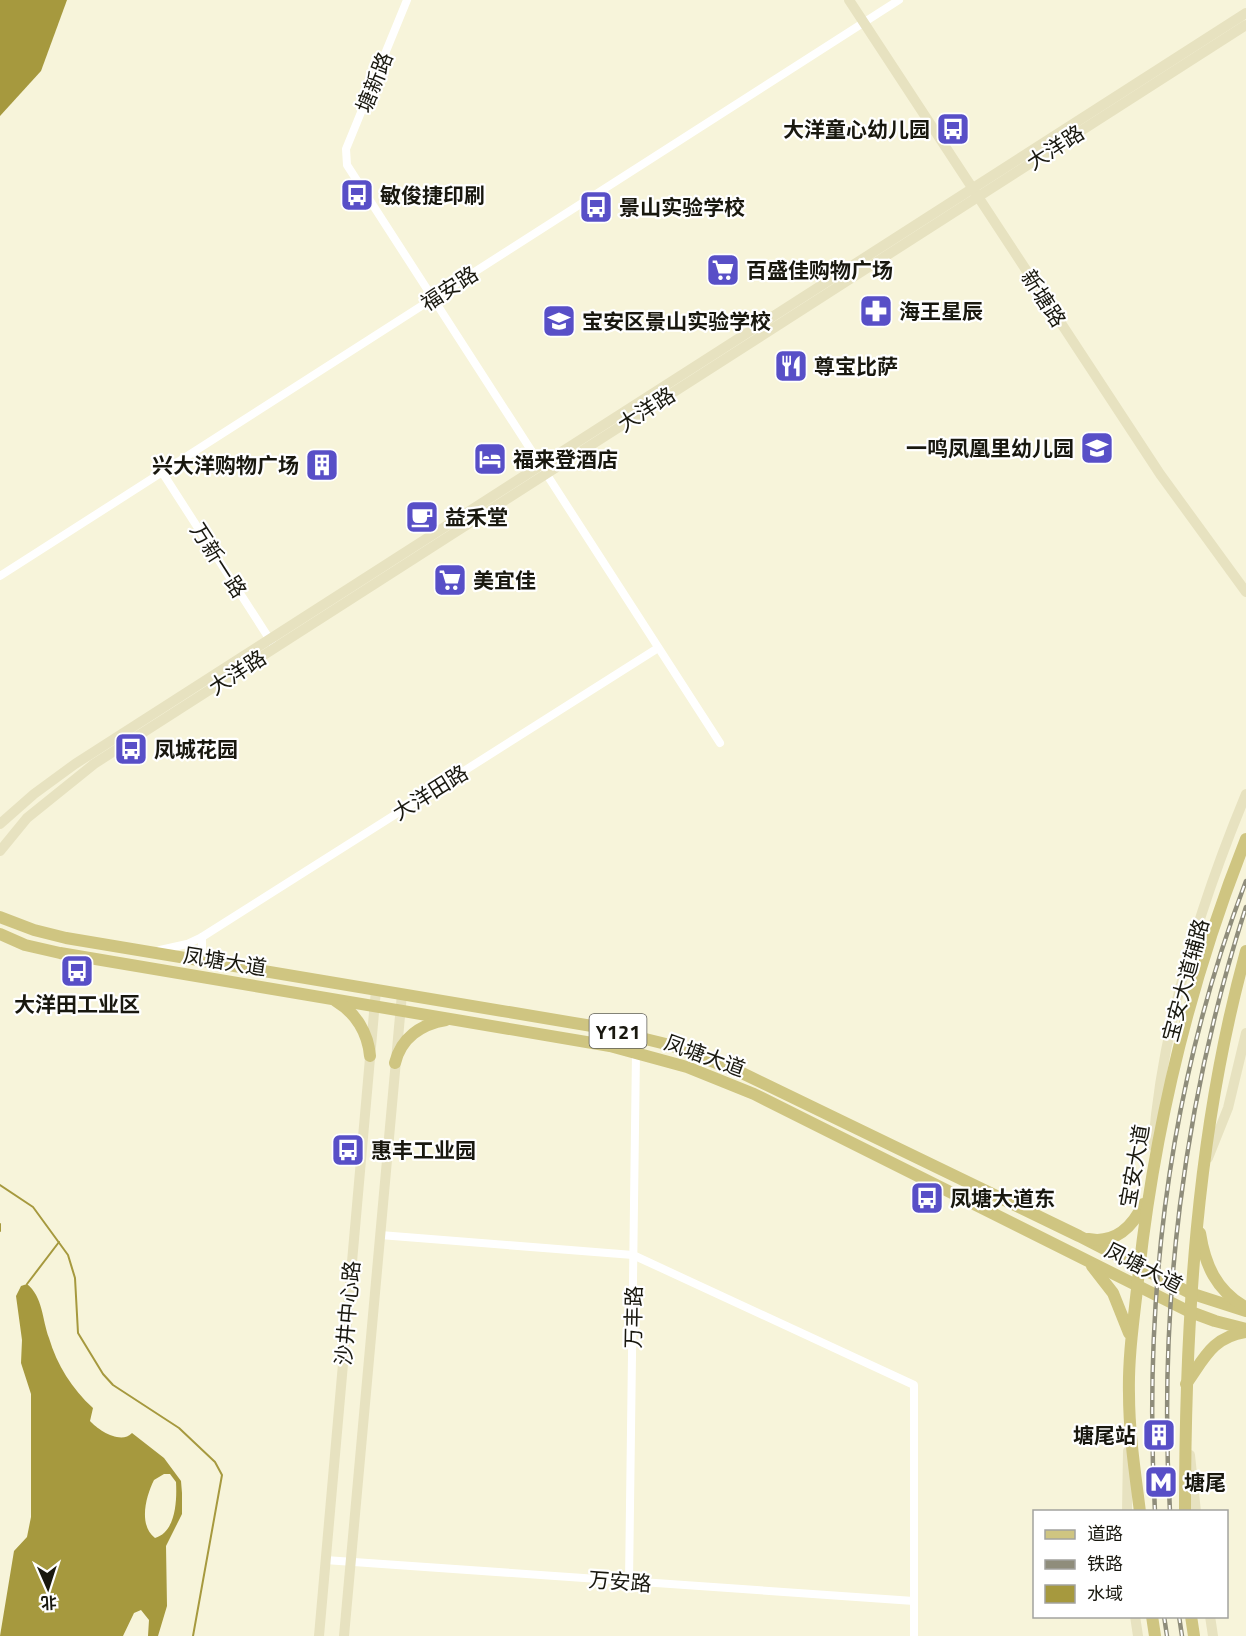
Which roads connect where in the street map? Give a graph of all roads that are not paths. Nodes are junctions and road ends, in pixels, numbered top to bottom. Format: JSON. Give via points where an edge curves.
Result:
{"nodes":[{"id":1,"x":407,"y":0,"type":"edge"},
{"id":2,"x":849,"y":0,"type":"edge"},
{"id":3,"x":898,"y":0,"type":"edge"},
{"id":4,"x":1246,"y":13,"type":"edge"},
{"id":5,"x":864,"y":23,"type":"junction"},
{"id":6,"x":1246,"y":25,"type":"edge"},
{"id":7,"x":975,"y":192,"type":"junction"},
{"id":8,"x":433,"y":298,"type":"junction"},
{"id":9,"x":543,"y":469,"type":"junction"},
{"id":10,"x":162,"y":472,"type":"junction"},
{"id":11,"x":0,"y":576,"type":"edge"},
{"id":12,"x":1246,"y":592,"type":"edge"},
{"id":13,"x":272,"y":643,"type":"junction"},
{"id":14,"x":658,"y":648,"type":"junction"},
{"id":15,"x":720,"y":743,"type":"dead end"},
{"id":16,"x":1246,"y":794,"type":"edge"},
{"id":17,"x":0,"y":824,"type":"edge"},
{"id":18,"x":1246,"y":839,"type":"edge"},
{"id":19,"x":0,"y":851,"type":"edge"},
{"id":20,"x":0,"y":909,"type":"edge"},
{"id":21,"x":0,"y":917,"type":"edge"},
{"id":22,"x":14,"y":923,"type":"junction"},
{"id":23,"x":0,"y":934,"type":"edge"},
{"id":24,"x":202,"y":937,"type":"junction"},
{"id":25,"x":1246,"y":951,"type":"edge"},
{"id":26,"x":149,"y":952,"type":"junction"},
{"id":27,"x":209,"y":962,"type":"junction"},
{"id":28,"x":376,"y":990,"type":"junction"},
{"id":29,"x":402,"y":994,"type":"junction"},
{"id":30,"x":330,"y":999,"type":"junction"},
{"id":31,"x":375,"y":1006,"type":"junction"},
{"id":32,"x":400,"y":1010,"type":"junction"},
{"id":33,"x":458,"y":1020,"type":"junction"},
{"id":34,"x":1246,"y":1033,"type":"edge"},
{"id":35,"x":636,"y":1052,"type":"junction"},
{"id":36,"x":370,"y":1056,"type":"junction"},
{"id":37,"x":1243,"y":1062,"type":"edge"},
{"id":38,"x":395,"y":1063,"type":"junction"},
{"id":39,"x":1206,"y":1162,"type":"junction"},
{"id":40,"x":1152,"y":1172,"type":"junction"},
{"id":41,"x":1149,"y":1192,"type":"junction"},
{"id":42,"x":1198,"y":1218,"type":"junction"},
{"id":43,"x":380,"y":1235,"type":"junction"},
{"id":44,"x":1079,"y":1236,"type":"junction"},
{"id":45,"x":633,"y":1255,"type":"junction"},
{"id":46,"x":1081,"y":1258,"type":"junction"},
{"id":47,"x":1139,"y":1268,"type":"junction"},
{"id":48,"x":1137,"y":1286,"type":"junction"},
{"id":49,"x":1190,"y":1293,"type":"junction"},
{"id":50,"x":1246,"y":1309,"type":"edge"},
{"id":51,"x":1188,"y":1311,"type":"junction"},
{"id":52,"x":1246,"y":1330,"type":"edge"},
{"id":53,"x":1131,"y":1345,"type":"junction"},
{"id":54,"x":1186,"y":1384,"type":"junction"},
{"id":55,"x":1129,"y":1415,"type":"junction"},
{"id":56,"x":1186,"y":1423,"type":"junction"},
{"id":57,"x":1127,"y":1510,"type":"edge"},
{"id":58,"x":1140,"y":1510,"type":"edge"},
{"id":59,"x":1185,"y":1510,"type":"edge"},
{"id":60,"x":1196,"y":1510,"type":"edge"},
{"id":61,"x":325,"y":1560,"type":"junction"},
{"id":62,"x":351,"y":1562,"type":"junction"},
{"id":63,"x":629,"y":1582,"type":"junction"},
{"id":64,"x":914,"y":1602,"type":"junction"},
{"id":65,"x":1135,"y":1618,"type":"edge"},
{"id":66,"x":1152,"y":1618,"type":"edge"},
{"id":67,"x":1191,"y":1618,"type":"edge"},
{"id":68,"x":1210,"y":1618,"type":"edge"},
{"id":69,"x":319,"y":1636,"type":"edge"},
{"id":70,"x":344,"y":1636,"type":"edge"},
{"id":71,"x":914,"y":1636,"type":"edge"},
{"id":72,"x":1138,"y":1636,"type":"edge"},
{"id":73,"x":1155,"y":1636,"type":"edge"},
{"id":74,"x":1194,"y":1636,"type":"edge"},
{"id":75,"x":1213,"y":1636,"type":"edge"}],
"edges":[{"from":1,"to":8,"type":"street","name":"塘新路","via":[[346,149],[347,165]]},
{"from":2,"to":5,"type":"street","name":"新塘路"},
{"from":3,"to":5,"type":"street","name":"福安路"},
{"from":4,"to":7,"type":"street","name":"大洋路"},
{"from":5,"to":7,"type":"street","name":"新塘路"},
{"from":5,"to":8,"type":"street","name":"福安路"},
{"from":6,"to":7,"type":"street","name":"大洋路"},
{"from":7,"to":9,"type":"street","name":"大洋路"},
{"from":7,"to":12,"type":"street","name":"新塘路","via":[[1160,474]]},
{"from":8,"to":9,"type":"street"},
{"from":8,"to":10,"type":"street","name":"福安路"},
{"from":9,"to":13,"type":"street","name":"大洋路"},
{"from":9,"to":14,"type":"street"},
{"from":10,"to":11,"type":"street","name":"福安路"},
{"from":10,"to":13,"type":"street","name":"万新一路"},
{"from":13,"to":17,"type":"street","name":"大洋路","via":[[75,764]]},
{"from":13,"to":19,"type":"street","name":"大洋路","via":[[80,773],[27,818]]},
{"from":14,"to":15,"type":"street"},
{"from":14,"to":24,"type":"street","name":"大洋田路"},
{"from":16,"to":40,"type":"street","name":"宝安大道辅路","via":[[1211,885],[1163,1061]]},
{"from":18,"to":40,"type":"main road","name":"宝安大道","via":[[1206,952]]},
{"from":20,"to":22,"type":"main road"},
{"from":21,"to":22,"type":"main road","name":"凤塘大道","number":"Y121"},
{"from":22,"to":26,"type":"main road","name":"凤塘大道","number":"Y121","via":[[60,937]]},
{"from":23,"to":30,"type":"main road","name":"凤塘大道","number":"Y121","via":[[60,953]]},
{"from":24,"to":26,"type":"street","name":"大洋田路","via":[[178,947]]},
{"from":24,"to":27,"type":"street","via":[[202,953]]},
{"from":25,"to":39,"type":"main road","via":[[1220,1065]]},
{"from":26,"to":27,"type":"main road","name":"凤塘大道","number":"Y121"},
{"from":27,"to":28,"type":"main road","name":"凤塘大道","number":"Y121"},
{"from":28,"to":29,"type":"main road","name":"凤塘大道","number":"Y121"},
{"from":28,"to":31,"type":"street","name":"沙井中心路"},
{"from":29,"to":32,"type":"street","name":"沙井中心路"},
{"from":29,"to":44,"type":"main road","name":"凤塘大道","number":"Y121","via":[[612,1030],[685,1050],[760,1082]]},
{"from":30,"to":31,"type":"main road","name":"凤塘大道","number":"Y121"},
{"from":30,"to":36,"type":"main road","via":[[355,1017]]},
{"from":31,"to":32,"type":"main road","name":"凤塘大道","number":"Y121"},
{"from":31,"to":36,"type":"street","name":"沙井中心路"},
{"from":32,"to":33,"type":"main road","name":"凤塘大道","number":"Y121"},
{"from":32,"to":38,"type":"street","name":"沙井中心路"},
{"from":33,"to":35,"type":"main road","name":"凤塘大道","number":"Y121"},
{"from":33,"to":38,"type":"main road","via":[[418,1030],[404,1042]]},
{"from":34,"to":37,"type":"street"},
{"from":35,"to":45,"type":"street","name":"万丰路"},
{"from":35,"to":46,"type":"main road","name":"凤塘大道","number":"Y121","via":[[746,1091]]},
{"from":36,"to":61,"type":"street","name":"沙井中心路"},
{"from":37,"to":39,"type":"street"},
{"from":38,"to":43,"type":"street","name":"沙井中心路"},
{"from":39,"to":42,"type":"main road"},
{"from":40,"to":41,"type":"main road","name":"宝安大道"},
{"from":41,"to":44,"type":"main road","via":[[1134,1222],[1118,1235],[1101,1240]]},
{"from":41,"to":47,"type":"main road","name":"宝安大道"},
{"from":42,"to":49,"type":"main road"},
{"from":42,"to":50,"type":"main road","via":[[1206,1260],[1216,1283]]},
{"from":43,"to":45,"type":"street"},
{"from":43,"to":62,"type":"street","name":"沙井中心路"},
{"from":44,"to":47,"type":"main road","name":"凤塘大道","number":"Y121"},
{"from":45,"to":63,"type":"street","name":"万丰路"},
{"from":45,"to":64,"type":"street","via":[[914,1385]]},
{"from":46,"to":48,"type":"main road","name":"凤塘大道","number":"Y121"},
{"from":46,"to":53,"type":"main road","via":[[1097,1270],[1113,1293]]},
{"from":47,"to":48,"type":"main road","name":"宝安大道"},
{"from":47,"to":49,"type":"main road","name":"凤塘大道","number":"Y121"},
{"from":48,"to":51,"type":"main road","name":"凤塘大道","number":"Y121"},
{"from":48,"to":53,"type":"main road","name":"宝安大道"},
{"from":49,"to":50,"type":"main road","name":"凤塘大道"},
{"from":49,"to":51,"type":"main road"},
{"from":51,"to":52,"type":"main road","name":"凤塘大道","number":"Y121"},
{"from":51,"to":54,"type":"main road"},
{"from":52,"to":54,"type":"main road","via":[[1216,1342]]},
{"from":53,"to":55,"type":"main road","name":"宝安大道"},
{"from":54,"to":56,"type":"main road"},
{"from":55,"to":57,"type":"street"},
{"from":55,"to":58,"type":"main road","name":"宝安大道"},
{"from":56,"to":59,"type":"main road"},
{"from":56,"to":60,"type":"street"},
{"from":61,"to":62,"type":"street","name":"万安路"},
{"from":61,"to":69,"type":"street","name":"沙井中心路"},
{"from":62,"to":63,"type":"street","name":"万安路"},
{"from":62,"to":70,"type":"street","name":"沙井中心路"},
{"from":63,"to":64,"type":"street","name":"万安路"},
{"from":64,"to":71,"type":"street"},
{"from":65,"to":72,"type":"street"},
{"from":66,"to":73,"type":"main road"},
{"from":67,"to":74,"type":"main road"},
{"from":68,"to":75,"type":"street"}]}
